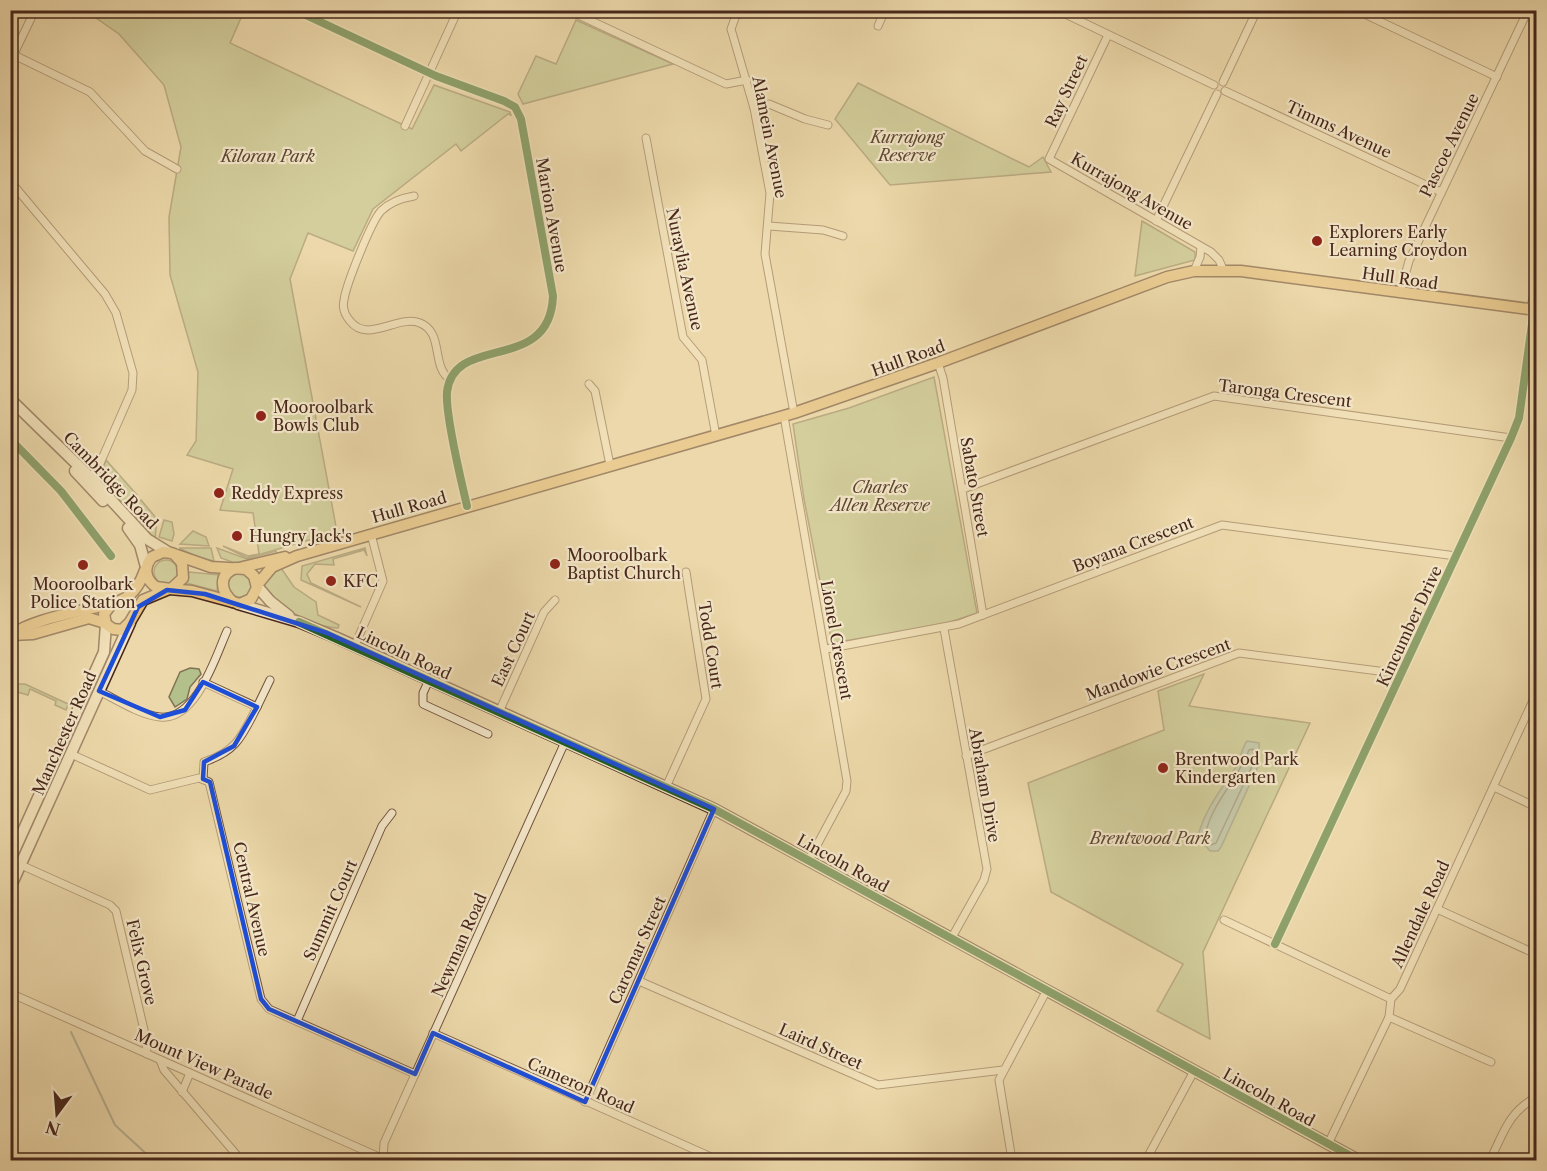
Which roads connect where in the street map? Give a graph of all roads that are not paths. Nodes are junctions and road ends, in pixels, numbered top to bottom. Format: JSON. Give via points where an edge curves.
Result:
{"nodes":[{"id":1,"x":34,"y":10,"type":"edge"},
{"id":2,"x":295,"y":10,"type":"edge"},
{"id":3,"x":458,"y":10,"type":"edge"},
{"id":4,"x":568,"y":10,"type":"edge"},
{"id":5,"x":738,"y":10,"type":"edge"},
{"id":6,"x":885,"y":10,"type":"edge"},
{"id":7,"x":1057,"y":10,"type":"edge"},
{"id":8,"x":1257,"y":10,"type":"edge"},
{"id":9,"x":1356,"y":10,"type":"edge"},
{"id":10,"x":1528,"y":10,"type":"edge"},
{"id":11,"x":878,"y":26,"type":"dead end"},
{"id":12,"x":1108,"y":35,"type":"junction"},
{"id":13,"x":12,"y":59,"type":"edge"},
{"id":14,"x":430,"y":73,"type":"junction"},
{"id":15,"x":1497,"y":77,"type":"junction"},
{"id":16,"x":747,"y":81,"type":"junction"},
{"id":17,"x":1223,"y":82,"type":"junction"},
{"id":18,"x":1214,"y":85,"type":"junction"},
{"id":19,"x":1225,"y":91,"type":"junction"},
{"id":20,"x":1217,"y":94,"type":"junction"},
{"id":21,"x":754,"y":108,"type":"junction"},
{"id":22,"x":828,"y":125,"type":"dead end"},
{"id":23,"x":405,"y":126,"type":"dead end"},
{"id":24,"x":646,"y":138,"type":"dead end"},
{"id":25,"x":1049,"y":159,"type":"joint"},
{"id":26,"x":177,"y":169,"type":"dead end"},
{"id":27,"x":10,"y":181,"type":"edge"},
{"id":28,"x":1441,"y":192,"type":"junction"},
{"id":29,"x":414,"y":196,"type":"dead end"},
{"id":30,"x":1156,"y":220,"type":"junction"},
{"id":31,"x":769,"y":226,"type":"junction"},
{"id":32,"x":843,"y":236,"type":"dead end"},
{"id":33,"x":1201,"y":247,"type":"junction"},
{"id":34,"x":1223,"y":270,"type":"junction"},
{"id":35,"x":1194,"y":271,"type":"junction"},
{"id":36,"x":1536,"y":285,"type":"edge"},
{"id":37,"x":1400,"y":293,"type":"junction"},
{"id":38,"x":1533,"y":310,"type":"edge"},
{"id":39,"x":938,"y":363,"type":"junction"},
{"id":40,"x":451,"y":380,"type":"junction"},
{"id":41,"x":589,"y":384,"type":"dead end"},
{"id":42,"x":10,"y":399,"type":"edge"},
{"id":43,"x":789,"y":415,"type":"junction"},
{"id":44,"x":716,"y":435,"type":"junction"},
{"id":45,"x":1510,"y":438,"type":"junction"},
{"id":46,"x":610,"y":465,"type":"junction"},
{"id":47,"x":87,"y":480,"type":"junction"},
{"id":48,"x":963,"y":489,"type":"junction"},
{"id":49,"x":467,"y":506,"type":"junction"},
{"id":50,"x":119,"y":514,"type":"junction"},
{"id":51,"x":371,"y":534,"type":"junction"},
{"id":52,"x":171,"y":553,"type":"junction"},
{"id":53,"x":297,"y":556,"type":"junction"},
{"id":54,"x":1456,"y":556,"type":"junction"},
{"id":55,"x":146,"y":568,"type":"junction"},
{"id":56,"x":237,"y":568,"type":"junction"},
{"id":57,"x":686,"y":572,"type":"dead end"},
{"id":58,"x":257,"y":585,"type":"junction"},
{"id":59,"x":168,"y":589,"type":"junction"},
{"id":60,"x":555,"y":600,"type":"dead end"},
{"id":61,"x":237,"y":604,"type":"junction"},
{"id":62,"x":112,"y":605,"type":"junction"},
{"id":63,"x":983,"y":615,"type":"junction"},
{"id":64,"x":78,"y":616,"type":"junction"},
{"id":65,"x":131,"y":622,"type":"junction"},
{"id":66,"x":299,"y":622,"type":"junction"},
{"id":67,"x":106,"y":623,"type":"junction"},
{"id":68,"x":944,"y":629,"type":"junction"},
{"id":69,"x":227,"y":631,"type":"dead end"},
{"id":70,"x":11,"y":635,"type":"edge"},
{"id":71,"x":355,"y":645,"type":"junction"},
{"id":72,"x":826,"y":649,"type":"junction"},
{"id":73,"x":1402,"y":674,"type":"junction"},
{"id":74,"x":270,"y":680,"type":"dead end"},
{"id":75,"x":429,"y":680,"type":"junction"},
{"id":76,"x":203,"y":682,"type":"junction"},
{"id":77,"x":99,"y":691,"type":"junction"},
{"id":78,"x":1536,"y":694,"type":"edge"},
{"id":79,"x":257,"y":707,"type":"junction"},
{"id":80,"x":499,"y":712,"type":"junction"},
{"id":81,"x":488,"y":734,"type":"dead end"},
{"id":82,"x":565,"y":741,"type":"junction"},
{"id":83,"x":60,"y":750,"type":"junction"},
{"id":84,"x":71,"y":754,"type":"junction"},
{"id":85,"x":966,"y":756,"type":"junction"},
{"id":86,"x":203,"y":779,"type":"junction"},
{"id":87,"x":666,"y":787,"type":"junction"},
{"id":88,"x":1494,"y":787,"type":"junction"},
{"id":89,"x":1536,"y":807,"type":"edge"},
{"id":90,"x":714,"y":809,"type":"junction"},
{"id":91,"x":392,"y":813,"type":"dead end"},
{"id":92,"x":809,"y":860,"type":"junction"},
{"id":93,"x":16,"y":862,"type":"edge"},
{"id":94,"x":10,"y":888,"type":"edge"},
{"id":95,"x":1437,"y":909,"type":"junction"},
{"id":96,"x":1224,"y":920,"type":"dead end"},
{"id":97,"x":951,"y":939,"type":"junction"},
{"id":98,"x":1275,"y":944,"type":"junction"},
{"id":99,"x":1536,"y":954,"type":"edge"},
{"id":100,"x":639,"y":981,"type":"junction"},
{"id":101,"x":1047,"y":990,"type":"junction"},
{"id":102,"x":10,"y":993,"type":"edge"},
{"id":103,"x":1391,"y":999,"type":"junction"},
{"id":104,"x":1389,"y":1017,"type":"junction"},
{"id":105,"x":297,"y":1021,"type":"junction"},
{"id":106,"x":433,"y":1033,"type":"junction"},
{"id":107,"x":147,"y":1054,"type":"junction"},
{"id":108,"x":160,"y":1060,"type":"junction"},
{"id":109,"x":1491,"y":1062,"type":"dead end"},
{"id":110,"x":1003,"y":1070,"type":"junction"},
{"id":111,"x":1194,"y":1071,"type":"junction"},
{"id":112,"x":190,"y":1073,"type":"junction"},
{"id":113,"x":415,"y":1074,"type":"junction"},
{"id":114,"x":182,"y":1092,"type":"junction"},
{"id":115,"x":1536,"y":1097,"type":"edge"},
{"id":116,"x":585,"y":1102,"type":"junction"},
{"id":117,"x":1328,"y":1144,"type":"junction"},
{"id":118,"x":384,"y":1160,"type":"edge"},
{"id":119,"x":241,"y":1161,"type":"edge"},
{"id":120,"x":718,"y":1161,"type":"edge"},
{"id":121,"x":1012,"y":1161,"type":"edge"},
{"id":122,"x":1146,"y":1161,"type":"edge"},
{"id":123,"x":1358,"y":1161,"type":"edge"},
{"id":124,"x":1490,"y":1161,"type":"edge"}],
"edges":[{"from":1,"to":13,"type":"street"},
{"from":2,"to":14,"type":"street","name":"Marion Avenue"},
{"from":3,"to":14,"type":"street"},
{"from":4,"to":16,"type":"street","via":[[726,84]]},
{"from":5,"to":16,"type":"street","name":"Alamein Avenue","via":[[731,29]]},
{"from":6,"to":11,"type":"street"},
{"from":7,"to":12,"type":"street"},
{"from":8,"to":17,"type":"street"},
{"from":9,"to":15,"type":"street"},
{"from":10,"to":15,"type":"street","name":"Pascoe Avenue"},
{"from":12,"to":18,"type":"street"},
{"from":12,"to":25,"type":"street","name":"Ray Street"},
{"from":13,"to":26,"type":"street","via":[[90,92],[145,151]]},
{"from":14,"to":23,"type":"street"},
{"from":14,"to":40,"type":"street","name":"Marion Avenue","via":[[515,107],[521,119],[554,296],[548,326],[536,338],[472,359]]},
{"from":15,"to":28,"type":"street","name":"Pascoe Avenue"},
{"from":16,"to":21,"type":"street","name":"Alamein Avenue"},
{"from":17,"to":18,"type":"street"},
{"from":17,"to":19,"type":"street"},
{"from":18,"to":20,"type":"street"},
{"from":19,"to":20,"type":"street"},
{"from":19,"to":28,"type":"street","name":"Timms Avenue"},
{"from":20,"to":30,"type":"street"},
{"from":21,"to":22,"type":"street","via":[[769,104]]},
{"from":21,"to":31,"type":"street","name":"Alamein Avenue","via":[[770,193]]},
{"from":24,"to":44,"type":"street","name":"Nuraylia Avenue","via":[[683,337],[702,360]]},
{"from":25,"to":30,"type":"street","name":"Kurrajong Avenue"},
{"from":27,"to":47,"type":"street","via":[[111,303],[130,364],[131,396],[98,468]]},
{"from":28,"to":37,"type":"street","name":"Pascoe Avenue","via":[[1409,261]]},
{"from":29,"to":40,"type":"street","via":[[387,206],[375,220],[343,308],[351,323],[362,329],[407,321],[425,325],[434,334],[444,375]]},
{"from":30,"to":33,"type":"street","name":"Kurrajong Avenue"},
{"from":31,"to":32,"type":"street","via":[[822,230]]},
{"from":31,"to":43,"type":"street","name":"Alamein Avenue","via":[[765,254]]},
{"from":33,"to":34,"type":"street","name":"Kurrajong Avenue","via":[[1219,260]]},
{"from":33,"to":35,"type":"street","name":"Kurrajong Avenue"},
{"from":34,"to":35,"type":"main road","name":"Hull Road"},
{"from":34,"to":37,"type":"main road","name":"Hull Road"},
{"from":35,"to":39,"type":"main road","name":"Hull Road","via":[[1167,277]]},
{"from":36,"to":38,"type":"street","name":"Kincumber Drive"},
{"from":37,"to":38,"type":"main road","name":"Hull Road"},
{"from":38,"to":45,"type":"street","name":"Kincumber Drive","via":[[1519,418]]},
{"from":39,"to":43,"type":"main road","name":"Hull Road"},
{"from":39,"to":48,"type":"street","name":"Sabato Street"},
{"from":40,"to":49,"type":"street","via":[[448,402]]},
{"from":41,"to":46,"type":"street","via":[[595,391]]},
{"from":42,"to":47,"type":"main road","name":"Cambridge Road"},
{"from":43,"to":44,"type":"main road","name":"Hull Road"},
{"from":43,"to":72,"type":"street","name":"Lionel Crescent"},
{"from":44,"to":46,"type":"main road","name":"Hull Road"},
{"from":45,"to":48,"type":"street","name":"Taronga Crescent","via":[[1214,396]]},
{"from":45,"to":54,"type":"street","name":"Kincumber Drive"},
{"from":46,"to":49,"type":"main road","name":"Hull Road"},
{"from":47,"to":50,"type":"main road","name":"Cambridge Road"},
{"from":48,"to":63,"type":"street","name":"Sabato Street"},
{"from":49,"to":51,"type":"main road","name":"Hull Road"},
{"from":50,"to":52,"type":"main road","name":"Cambridge Road","via":[[152,544]]},
{"from":50,"to":55,"type":"main road","name":"Cambridge Road","via":[[137,539]]},
{"from":51,"to":53,"type":"main road","name":"Hull Road"},
{"from":51,"to":71,"type":"street","via":[[383,581]]},
{"from":52,"to":55,"type":"main road","via":[[154,555]]},
{"from":52,"to":56,"type":"main road","name":"Hull Road","via":[[211,567]]},
{"from":52,"to":59,"type":"main road","via":[[182,562],[184,572],[179,583]]},
{"from":53,"to":56,"type":"main road","name":"Hull Road"},
{"from":53,"to":58,"type":"main road","name":"Hull Road","via":[[272,567]]},
{"from":54,"to":63,"type":"street","name":"Boyana Crescent","via":[[1222,525]]},
{"from":54,"to":73,"type":"street","name":"Kincumber Drive"},
{"from":55,"to":59,"type":"main road","via":[[152,584]]},
{"from":55,"to":62,"type":"main road","via":[[133,593]]},
{"from":56,"to":58,"type":"main road","via":[[252,573]]},
{"from":56,"to":61,"type":"main road","via":[[226,575],[222,584],[225,594]]},
{"from":57,"to":87,"type":"street","name":"Todd Court","via":[[706,699]]},
{"from":58,"to":61,"type":"main road","via":[[251,599]]},
{"from":58,"to":66,"type":"main road","name":"Lincoln Road","via":[[277,607]]},
{"from":59,"to":61,"type":"main road","via":[[192,591]]},
{"from":59,"to":65,"type":"main road","via":[[143,600]]},
{"from":60,"to":80,"type":"street","name":"East Court","via":[[544,612]]},
{"from":61,"to":66,"type":"main road","name":"Lincoln Road"},
{"from":62,"to":64,"type":"main road"},
{"from":62,"to":65,"type":"main road","via":[[128,609]]},
{"from":62,"to":67,"type":"main road","via":[[105,612]]},
{"from":63,"to":68,"type":"street","name":"Boyana Crescent"},
{"from":64,"to":67,"type":"main road"},
{"from":64,"to":70,"type":"main road","via":[[27,625]]},
{"from":65,"to":67,"type":"main road","via":[[117,630]]},
{"from":65,"to":77,"type":"main road","name":"Manchester Road"},
{"from":66,"to":71,"type":"main road","name":"Lincoln Road"},
{"from":67,"to":83,"type":"main road","name":"Manchester Road","via":[[104,652]]},
{"from":68,"to":72,"type":"street","name":"Boyana Crescent"},
{"from":68,"to":85,"type":"street","name":"Abraham Drive"},
{"from":69,"to":76,"type":"street"},
{"from":71,"to":75,"type":"main road","name":"Lincoln Road"},
{"from":72,"to":92,"type":"street","name":"Lionel Crescent","via":[[847,781],[846,791]]},
{"from":73,"to":85,"type":"street","name":"Mandowie Crescent","via":[[1239,653]]},
{"from":73,"to":98,"type":"street","name":"Kincumber Drive"},
{"from":74,"to":79,"type":"street"},
{"from":75,"to":80,"type":"main road","name":"Lincoln Road"},
{"from":75,"to":81,"type":"street","name":"Lincoln Road","via":[[423,704]]},
{"from":76,"to":77,"type":"street","via":[[190,705],[167,717],[153,716]]},
{"from":76,"to":79,"type":"street"},
{"from":77,"to":84,"type":"main road","name":"Manchester Road"},
{"from":78,"to":88,"type":"street","name":"Allendale Road"},
{"from":79,"to":86,"type":"street","via":[[234,746],[204,762]]},
{"from":80,"to":82,"type":"main road","name":"Lincoln Road"},
{"from":82,"to":87,"type":"main road","name":"Lincoln Road"},
{"from":82,"to":106,"type":"street","name":"Newman Road"},
{"from":83,"to":84,"type":"main road"},
{"from":83,"to":93,"type":"main road","name":"Manchester Road"},
{"from":84,"to":86,"type":"street","via":[[150,790]]},
{"from":84,"to":93,"type":"main road","name":"Manchester Road"},
{"from":85,"to":97,"type":"street","name":"Abraham Drive","via":[[987,869]]},
{"from":86,"to":105,"type":"street","name":"Central Avenue","via":[[211,785],[261,999],[268,1009]]},
{"from":87,"to":90,"type":"main road","name":"Lincoln Road"},
{"from":88,"to":89,"type":"street"},
{"from":88,"to":95,"type":"street","name":"Allendale Road"},
{"from":90,"to":92,"type":"main road","name":"Lincoln Road"},
{"from":90,"to":100,"type":"street","name":"Caromar Street"},
{"from":91,"to":105,"type":"street","name":"Summit Court","via":[[379,834]]},
{"from":92,"to":97,"type":"main road","name":"Lincoln Road"},
{"from":93,"to":94,"type":"main road","name":"Manchester Road"},
{"from":93,"to":107,"type":"street","name":"Felix Grove","via":[[116,910]]},
{"from":95,"to":99,"type":"street"},
{"from":95,"to":103,"type":"street","name":"Allendale Road","via":[[1400,989]]},
{"from":96,"to":98,"type":"street"},
{"from":97,"to":101,"type":"main road","name":"Lincoln Road"},
{"from":98,"to":103,"type":"street"},
{"from":100,"to":110,"type":"street","name":"Laird Street","via":[[878,1084]]},
{"from":100,"to":116,"type":"street","name":"Caromar Street"},
{"from":101,"to":110,"type":"street"},
{"from":101,"to":111,"type":"main road","name":"Lincoln Road"},
{"from":102,"to":107,"type":"street","name":"Mount View Parade"},
{"from":103,"to":104,"type":"street","name":"Allendale Road"},
{"from":104,"to":109,"type":"street"},
{"from":104,"to":117,"type":"street","name":"Allendale Road"},
{"from":105,"to":113,"type":"street","name":"Central Avenue"},
{"from":106,"to":113,"type":"street","name":"Newman Road"},
{"from":106,"to":116,"type":"street","name":"Cameron Road"},
{"from":107,"to":108,"type":"street","name":"Mount View Parade"},
{"from":108,"to":112,"type":"street","name":"Mount View Parade"},
{"from":108,"to":114,"type":"street"},
{"from":110,"to":121,"type":"street","via":[[999,1080]]},
{"from":111,"to":117,"type":"main road","name":"Lincoln Road"},
{"from":111,"to":122,"type":"street"},
{"from":112,"to":114,"type":"street"},
{"from":112,"to":118,"type":"street","name":"Mount View Parade"},
{"from":113,"to":118,"type":"street","name":"Newman Road","via":[[384,1143]]},
{"from":114,"to":119,"type":"street"},
{"from":115,"to":124,"type":"street","via":[[1503,1128]]},
{"from":116,"to":120,"type":"street","name":"Cameron Road"},
{"from":117,"to":123,"type":"main road","name":"Lincoln Road"}]}
